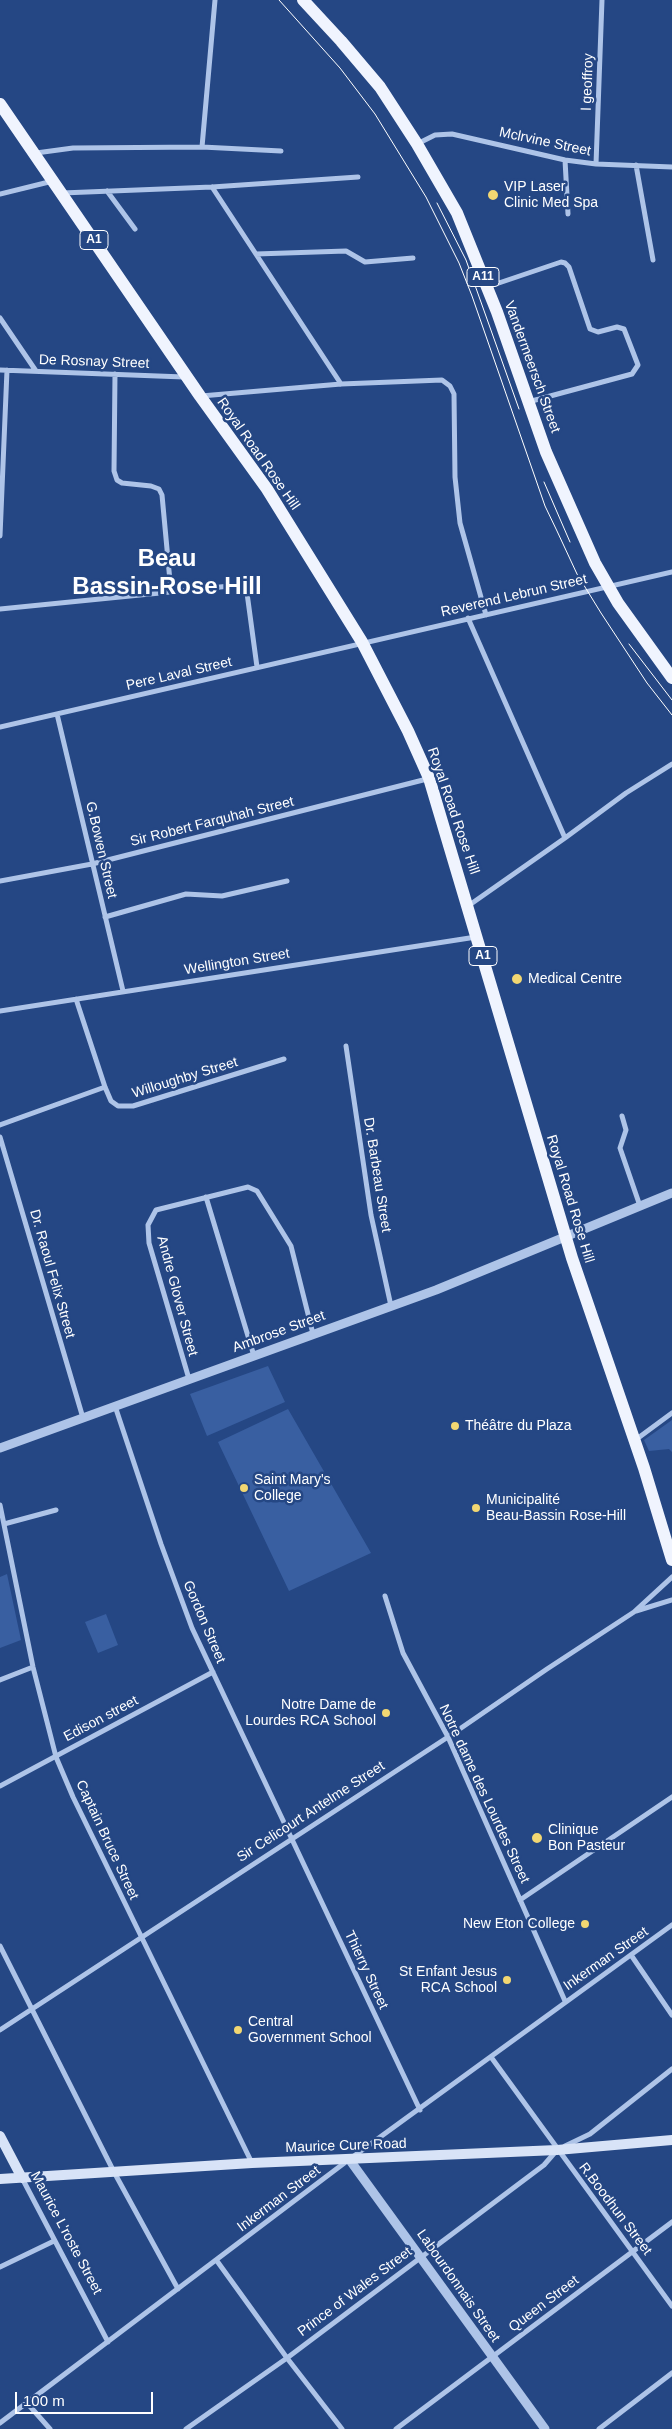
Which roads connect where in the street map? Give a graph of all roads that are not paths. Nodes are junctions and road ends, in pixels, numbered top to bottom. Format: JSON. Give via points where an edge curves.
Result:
{"nodes":[{"id":1,"x":215,"y":0,"type":"edge"},
{"id":2,"x":302,"y":0,"type":"edge"},
{"id":3,"x":602,"y":0,"type":"edge"},
{"id":4,"x":0,"y":104,"type":"edge"},
{"id":5,"x":417,"y":144,"type":"junction"},
{"id":6,"x":202,"y":147,"type":"junction"},
{"id":7,"x":281,"y":151,"type":"dead end"},
{"id":8,"x":35,"y":153,"type":"junction"},
{"id":9,"x":565,"y":160,"type":"junction"},
{"id":10,"x":596,"y":164,"type":"junction"},
{"id":11,"x":636,"y":165,"type":"junction"},
{"id":12,"x":672,"y":167,"type":"edge"},
{"id":13,"x":358,"y":177,"type":"dead end"},
{"id":14,"x":53,"y":181,"type":"junction"},
{"id":15,"x":212,"y":187,"type":"junction"},
{"id":16,"x":107,"y":191,"type":"junction"},
{"id":17,"x":62,"y":193,"type":"junction"},
{"id":18,"x":0,"y":194,"type":"edge"},
{"id":19,"x":568,"y":214,"type":"dead end"},
{"id":20,"x":135,"y":229,"type":"dead end"},
{"id":21,"x":256,"y":254,"type":"junction"},
{"id":22,"x":412,"y":258,"type":"dead end"},
{"id":23,"x":653,"y":260,"type":"dead end"},
{"id":24,"x":487,"y":288,"type":"junction"},
{"id":25,"x":0,"y":318,"type":"edge"},
{"id":26,"x":0,"y":370,"type":"edge"},
{"id":27,"x":6,"y":370,"type":"junction"},
{"id":28,"x":36,"y":371,"type":"junction"},
{"id":29,"x":115,"y":374,"type":"junction"},
{"id":30,"x":187,"y":377,"type":"junction"},
{"id":31,"x":341,"y":384,"type":"junction"},
{"id":32,"x":200,"y":396,"type":"junction"},
{"id":33,"x":528,"y":402,"type":"junction"},
{"id":34,"x":0,"y":536,"type":"edge"},
{"id":35,"x":672,"y":572,"type":"edge"},
{"id":36,"x":607,"y":586,"type":"junction"},
{"id":37,"x":171,"y":592,"type":"junction"},
{"id":38,"x":0,"y":609,"type":"edge"},
{"id":39,"x":486,"y":614,"type":"junction"},
{"id":40,"x":468,"y":618,"type":"junction"},
{"id":41,"x":362,"y":642,"type":"junction"},
{"id":42,"x":258,"y":667,"type":"junction"},
{"id":43,"x":672,"y":678,"type":"edge"},
{"id":44,"x":57,"y":714,"type":"junction"},
{"id":45,"x":0,"y":727,"type":"edge"},
{"id":46,"x":672,"y":764,"type":"edge"},
{"id":47,"x":428,"y":778,"type":"junction"},
{"id":48,"x":565,"y":838,"type":"junction"},
{"id":49,"x":92,"y":864,"type":"junction"},
{"id":50,"x":0,"y":881,"type":"edge"},
{"id":51,"x":287,"y":881,"type":"dead end"},
{"id":52,"x":468,"y":906,"type":"junction"},
{"id":53,"x":105,"y":917,"type":"junction"},
{"id":54,"x":477,"y":937,"type":"junction"},
{"id":55,"x":123,"y":991,"type":"junction"},
{"id":56,"x":76,"y":999,"type":"junction"},
{"id":57,"x":0,"y":1011,"type":"edge"},
{"id":58,"x":346,"y":1046,"type":"dead end"},
{"id":59,"x":284,"y":1059,"type":"dead end"},
{"id":60,"x":105,"y":1087,"type":"junction"},
{"id":61,"x":622,"y":1116,"type":"dead end"},
{"id":62,"x":0,"y":1125,"type":"edge"},
{"id":63,"x":0,"y":1137,"type":"edge"},
{"id":64,"x":672,"y":1193,"type":"edge"},
{"id":65,"x":206,"y":1197,"type":"junction"},
{"id":66,"x":640,"y":1206,"type":"junction"},
{"id":67,"x":566,"y":1235,"type":"junction"},
{"id":68,"x":391,"y":1306,"type":"junction"},
{"id":69,"x":313,"y":1334,"type":"junction"},
{"id":70,"x":254,"y":1356,"type":"junction"},
{"id":71,"x":189,"y":1379,"type":"junction"},
{"id":72,"x":115,"y":1406,"type":"junction"},
{"id":73,"x":672,"y":1413,"type":"edge"},
{"id":74,"x":83,"y":1418,"type":"junction"},
{"id":75,"x":634,"y":1441,"type":"junction"},
{"id":76,"x":0,"y":1448,"type":"edge"},
{"id":77,"x":0,"y":1505,"type":"edge"},
{"id":78,"x":56,"y":1510,"type":"dead end"},
{"id":79,"x":2,"y":1521,"type":"edge"},
{"id":80,"x":672,"y":1560,"type":"edge"},
{"id":81,"x":672,"y":1577,"type":"edge"},
{"id":82,"x":385,"y":1596,"type":"dead end"},
{"id":83,"x":672,"y":1600,"type":"edge"},
{"id":84,"x":634,"y":1612,"type":"junction"},
{"id":85,"x":33,"y":1667,"type":"junction"},
{"id":86,"x":213,"y":1672,"type":"junction"},
{"id":87,"x":0,"y":1680,"type":"edge"},
{"id":88,"x":448,"y":1737,"type":"junction"},
{"id":89,"x":56,"y":1756,"type":"junction"},
{"id":90,"x":0,"y":1786,"type":"edge"},
{"id":91,"x":672,"y":1797,"type":"edge"},
{"id":92,"x":292,"y":1838,"type":"junction"},
{"id":93,"x":520,"y":1900,"type":"junction"},
{"id":94,"x":672,"y":1925,"type":"edge"},
{"id":95,"x":140,"y":1936,"type":"junction"},
{"id":96,"x":0,"y":1946,"type":"edge"},
{"id":97,"x":631,"y":1955,"type":"junction"},
{"id":98,"x":565,"y":2001,"type":"junction"},
{"id":99,"x":32,"y":2009,"type":"junction"},
{"id":100,"x":672,"y":2015,"type":"edge"},
{"id":101,"x":0,"y":2030,"type":"edge"},
{"id":102,"x":490,"y":2057,"type":"junction"},
{"id":103,"x":672,"y":2069,"type":"edge"},
{"id":104,"x":420,"y":2110,"type":"junction"},
{"id":105,"x":0,"y":2136,"type":"edge"},
{"id":106,"x":672,"y":2140,"type":"edge"},
{"id":107,"x":557,"y":2150,"type":"junction"},
{"id":108,"x":349,"y":2159,"type":"junction"},
{"id":109,"x":252,"y":2164,"type":"junction"},
{"id":110,"x":114,"y":2172,"type":"junction"},
{"id":111,"x":22,"y":2178,"type":"junction"},
{"id":112,"x":0,"y":2179,"type":"edge"},
{"id":113,"x":672,"y":2222,"type":"edge"},
{"id":114,"x":54,"y":2241,"type":"junction"},
{"id":115,"x":633,"y":2250,"type":"junction"},
{"id":116,"x":420,"y":2256,"type":"junction"},
{"id":117,"x":217,"y":2261,"type":"junction"},
{"id":118,"x":0,"y":2267,"type":"edge"},
{"id":119,"x":178,"y":2289,"type":"junction"},
{"id":120,"x":672,"y":2306,"type":"edge"},
{"id":121,"x":108,"y":2342,"type":"junction"},
{"id":122,"x":287,"y":2358,"type":"junction"},
{"id":123,"x":492,"y":2358,"type":"junction"},
{"id":124,"x":672,"y":2373,"type":"edge"},
{"id":125,"x":28,"y":2403,"type":"junction"},
{"id":126,"x":0,"y":2423,"type":"edge"},
{"id":127,"x":50,"y":2429,"type":"edge"},
{"id":128,"x":186,"y":2429,"type":"edge"},
{"id":129,"x":342,"y":2429,"type":"edge"},
{"id":130,"x":396,"y":2429,"type":"edge"},
{"id":131,"x":545,"y":2429,"type":"edge"},
{"id":132,"x":599,"y":2429,"type":"edge"}],
"edges":[{"from":1,"to":6,"type":"street"},
{"from":2,"to":5,"type":"main road","name":"Vandermeersch Street","number":"A11","via":[[380,87]]},
{"from":3,"to":10,"type":"street","name":"l geoffroy"},
{"from":4,"to":8,"type":"main road","name":"Royal Road Rose Hill","number":"A1"},
{"from":5,"to":9,"type":"street","name":"Mclrvine Street","via":[[435,135],[452,134]]},
{"from":5,"to":24,"type":"main road","name":"Vandermeersch Street","number":"A11","via":[[457,213]]},
{"from":6,"to":7,"type":"street"},
{"from":6,"to":8,"type":"street","via":[[73,148]]},
{"from":8,"to":14,"type":"main road","name":"Royal Road Rose Hill","number":"A1"},
{"from":9,"to":10,"type":"street","name":"Mclrvine Street"},
{"from":9,"to":19,"type":"street"},
{"from":10,"to":11,"type":"street","name":"Mclrvine Street"},
{"from":11,"to":12,"type":"street","name":"Mclrvine Street"},
{"from":11,"to":23,"type":"street"},
{"from":13,"to":15,"type":"street"},
{"from":14,"to":17,"type":"main road","name":"Royal Road Rose Hill","number":"A1"},
{"from":14,"to":18,"type":"street"},
{"from":15,"to":16,"type":"street"},
{"from":15,"to":21,"type":"street"},
{"from":16,"to":17,"type":"street"},
{"from":16,"to":20,"type":"street"},
{"from":17,"to":30,"type":"main road","name":"Royal Road Rose Hill","number":"A1"},
{"from":21,"to":22,"type":"street","via":[[346,251],[365,262]]},
{"from":21,"to":31,"type":"street"},
{"from":24,"to":33,"type":"main road","name":"Vandermeersch Street","number":"A11"},
{"from":24,"to":33,"type":"street","via":[[565,263],[590,329],[598,332],[617,327],[624,329],[638,365],[632,374]]},
{"from":25,"to":28,"type":"street"},
{"from":26,"to":27,"type":"street","name":"De Rosnay Street"},
{"from":27,"to":28,"type":"street","name":"De Rosnay Street"},
{"from":27,"to":34,"type":"street"},
{"from":28,"to":29,"type":"street","name":"De Rosnay Street"},
{"from":29,"to":30,"type":"street","name":"De Rosnay Street"},
{"from":29,"to":37,"type":"street","via":[[114,472],[122,483],[151,486],[159,489],[162,495]]},
{"from":30,"to":32,"type":"main road","name":"Royal Road Rose Hill","number":"A1"},
{"from":31,"to":32,"type":"street"},
{"from":31,"to":39,"type":"street","via":[[442,380],[450,386],[454,394],[455,476],[460,523]]},
{"from":32,"to":41,"type":"main road","name":"Royal Road Rose Hill","number":"A1","via":[[267,489]]},
{"from":33,"to":36,"type":"main road","name":"Vandermeersch Street","number":"A11","via":[[546,452]]},
{"from":35,"to":36,"type":"street","name":"Reverend Lebrun Street"},
{"from":36,"to":39,"type":"street","name":"Reverend Lebrun Street"},
{"from":36,"to":43,"type":"main road","name":"Vandermeersch Street","number":"A11"},
{"from":37,"to":38,"type":"street"},
{"from":37,"to":42,"type":"street","via":[[245,587]]},
{"from":39,"to":40,"type":"street","name":"Reverend Lebrun Street"},
{"from":40,"to":41,"type":"street","name":"Reverend Lebrun Street"},
{"from":40,"to":48,"type":"street"},
{"from":41,"to":42,"type":"street","name":"Pere Laval Street"},
{"from":41,"to":47,"type":"main road","name":"Royal Road Rose Hill","number":"A1","via":[[408,731]]},
{"from":42,"to":44,"type":"street","name":"Pere Laval Street"},
{"from":44,"to":45,"type":"street","name":"Pere Laval Street"},
{"from":44,"to":49,"type":"street","name":"G.Bowen Street"},
{"from":46,"to":48,"type":"street","via":[[626,792]]},
{"from":47,"to":49,"type":"street","name":"Sir Robert Farquhah Street"},
{"from":47,"to":52,"type":"main road","name":"Royal Road Rose Hill","number":"A1"},
{"from":48,"to":52,"type":"street"},
{"from":49,"to":50,"type":"street","name":"Sir Robert Farquhah Street"},
{"from":49,"to":53,"type":"street","name":"G.Bowen Street"},
{"from":51,"to":53,"type":"street","via":[[222,896],[186,894]]},
{"from":52,"to":54,"type":"main road","name":"Royal Road Rose Hill","number":"A1"},
{"from":53,"to":55,"type":"street","name":"G.Bowen Street"},
{"from":54,"to":55,"type":"street","name":"Wellington Street"},
{"from":54,"to":67,"type":"main road","name":"Royal Road Rose Hill","number":"A1"},
{"from":55,"to":56,"type":"street","name":"Wellington Street"},
{"from":56,"to":57,"type":"street","name":"Wellington Street"},
{"from":56,"to":60,"type":"street","name":"Willoughby Street"},
{"from":58,"to":68,"type":"street","name":"Dr. Barbeau Street","via":[[371,1215]]},
{"from":59,"to":60,"type":"street","name":"Willoughby Street","via":[[134,1106],[118,1106],[111,1101]]},
{"from":60,"to":62,"type":"street"},
{"from":61,"to":66,"type":"street","via":[[626,1130],[620,1148]]},
{"from":63,"to":74,"type":"street","name":"Dr. Raoul Felix Street"},
{"from":64,"to":66,"type":"street","name":"Ambrose Street"},
{"from":65,"to":69,"type":"street","name":"Andre Glover Street","via":[[248,1187],[257,1191],[291,1246]]},
{"from":65,"to":70,"type":"street"},
{"from":65,"to":71,"type":"street","name":"Andre Glover Street","via":[[156,1210],[148,1225],[149,1243]]},
{"from":66,"to":67,"type":"street","name":"Ambrose Street"},
{"from":67,"to":68,"type":"street","name":"Ambrose Street"},
{"from":67,"to":75,"type":"main road","name":"Royal Road Rose Hill","number":"A1"},
{"from":68,"to":69,"type":"street","name":"Ambrose Street"},
{"from":69,"to":70,"type":"street","name":"Ambrose Street"},
{"from":70,"to":71,"type":"street","name":"Ambrose Street"},
{"from":71,"to":72,"type":"street","name":"Ambrose Street"},
{"from":72,"to":74,"type":"street","name":"Ambrose Street"},
{"from":72,"to":86,"type":"street","name":"Gordon Street","via":[[161,1544],[192,1628]]},
{"from":73,"to":75,"type":"street"},
{"from":74,"to":76,"type":"street","name":"Ambrose Street"},
{"from":75,"to":80,"type":"main road","name":"Royal Road Rose Hill","number":"A1"},
{"from":77,"to":79,"type":"street","name":"Captain Bruce Street"},
{"from":78,"to":79,"type":"street"},
{"from":79,"to":85,"type":"street","name":"Captain Bruce Street"},
{"from":81,"to":84,"type":"street","name":"Sir Celicourt Antelme Street"},
{"from":82,"to":88,"type":"street","name":"Notre dame des Lourdes Street","via":[[403,1653]]},
{"from":83,"to":84,"type":"street","name":"Sir Celicourt Antelme Street"},
{"from":84,"to":88,"type":"street","name":"Sir Celicourt Antelme Street"},
{"from":85,"to":87,"type":"street"},
{"from":85,"to":89,"type":"street","name":"Captain Bruce Street"},
{"from":86,"to":89,"type":"street","name":"Edison street"},
{"from":86,"to":92,"type":"street","name":"Gordon Street"},
{"from":88,"to":92,"type":"street","name":"Sir Celicourt Antelme Street"},
{"from":88,"to":93,"type":"street","name":"Notre dame des Lourdes Street"},
{"from":89,"to":90,"type":"street","name":"Edison street"},
{"from":89,"to":95,"type":"street","name":"Captain Bruce Street"},
{"from":91,"to":93,"type":"street"},
{"from":92,"to":95,"type":"street","name":"Sir Celicourt Antelme Street"},
{"from":92,"to":104,"type":"street","name":"Thierry Street"},
{"from":93,"to":98,"type":"street","name":"Notre dame des Lourdes Street"},
{"from":94,"to":97,"type":"street","name":"Inkerman Street"},
{"from":95,"to":99,"type":"street","name":"Sir Celicourt Antelme Street"},
{"from":95,"to":109,"type":"street","name":"Captain Bruce Street"},
{"from":96,"to":99,"type":"street"},
{"from":97,"to":98,"type":"street","name":"Inkerman Street"},
{"from":97,"to":100,"type":"street"},
{"from":98,"to":102,"type":"street","name":"Inkerman Street"},
{"from":99,"to":101,"type":"street","name":"Sir Celicourt Antelme Street"},
{"from":99,"to":110,"type":"street"},
{"from":102,"to":104,"type":"street","name":"Inkerman Street"},
{"from":102,"to":107,"type":"street","name":"R.Boodhun Street"},
{"from":103,"to":107,"type":"street","name":"Prince of Wales Street","via":[[590,2134]]},
{"from":104,"to":108,"type":"street","name":"Inkerman Street"},
{"from":105,"to":111,"type":"main road","name":"Maurice L'roste Street"},
{"from":106,"to":107,"type":"main road","name":"Maurice Cure Road"},
{"from":107,"to":108,"type":"main road","name":"Maurice Cure Road"},
{"from":107,"to":115,"type":"street","name":"R.Boodhun Street"},
{"from":107,"to":116,"type":"street","name":"Prince of Wales Street","via":[[544,2164]]},
{"from":108,"to":109,"type":"main road","name":"Maurice Cure Road"},
{"from":108,"to":116,"type":"street","name":"Labourdonnais Street"},
{"from":108,"to":117,"type":"street","name":"Inkerman Street"},
{"from":109,"to":110,"type":"main road","name":"Maurice Cure Road"},
{"from":110,"to":111,"type":"main road","name":"Maurice Cure Road"},
{"from":110,"to":119,"type":"street"},
{"from":111,"to":112,"type":"main road","name":"Maurice Cure Road"},
{"from":111,"to":114,"type":"street","name":"Maurice L'roste Street"},
{"from":113,"to":115,"type":"street","name":"Queen Street"},
{"from":114,"to":118,"type":"street"},
{"from":114,"to":121,"type":"street","name":"Maurice L'roste Street"},
{"from":115,"to":120,"type":"street","name":"R.Boodhun Street"},
{"from":115,"to":123,"type":"street","name":"Queen Street"},
{"from":116,"to":122,"type":"street","name":"Prince of Wales Street"},
{"from":116,"to":123,"type":"street","name":"Labourdonnais Street"},
{"from":117,"to":119,"type":"street","name":"Inkerman Street"},
{"from":117,"to":122,"type":"street"},
{"from":119,"to":121,"type":"street","name":"Inkerman Street"},
{"from":121,"to":125,"type":"street","name":"Inkerman Street"},
{"from":122,"to":128,"type":"street","name":"Prince of Wales Street"},
{"from":122,"to":129,"type":"street"},
{"from":123,"to":130,"type":"street","name":"Queen Street"},
{"from":123,"to":131,"type":"street","name":"Labourdonnais Street"},
{"from":124,"to":132,"type":"street"},
{"from":125,"to":126,"type":"street","name":"Inkerman Street"},
{"from":125,"to":127,"type":"street"}]}
